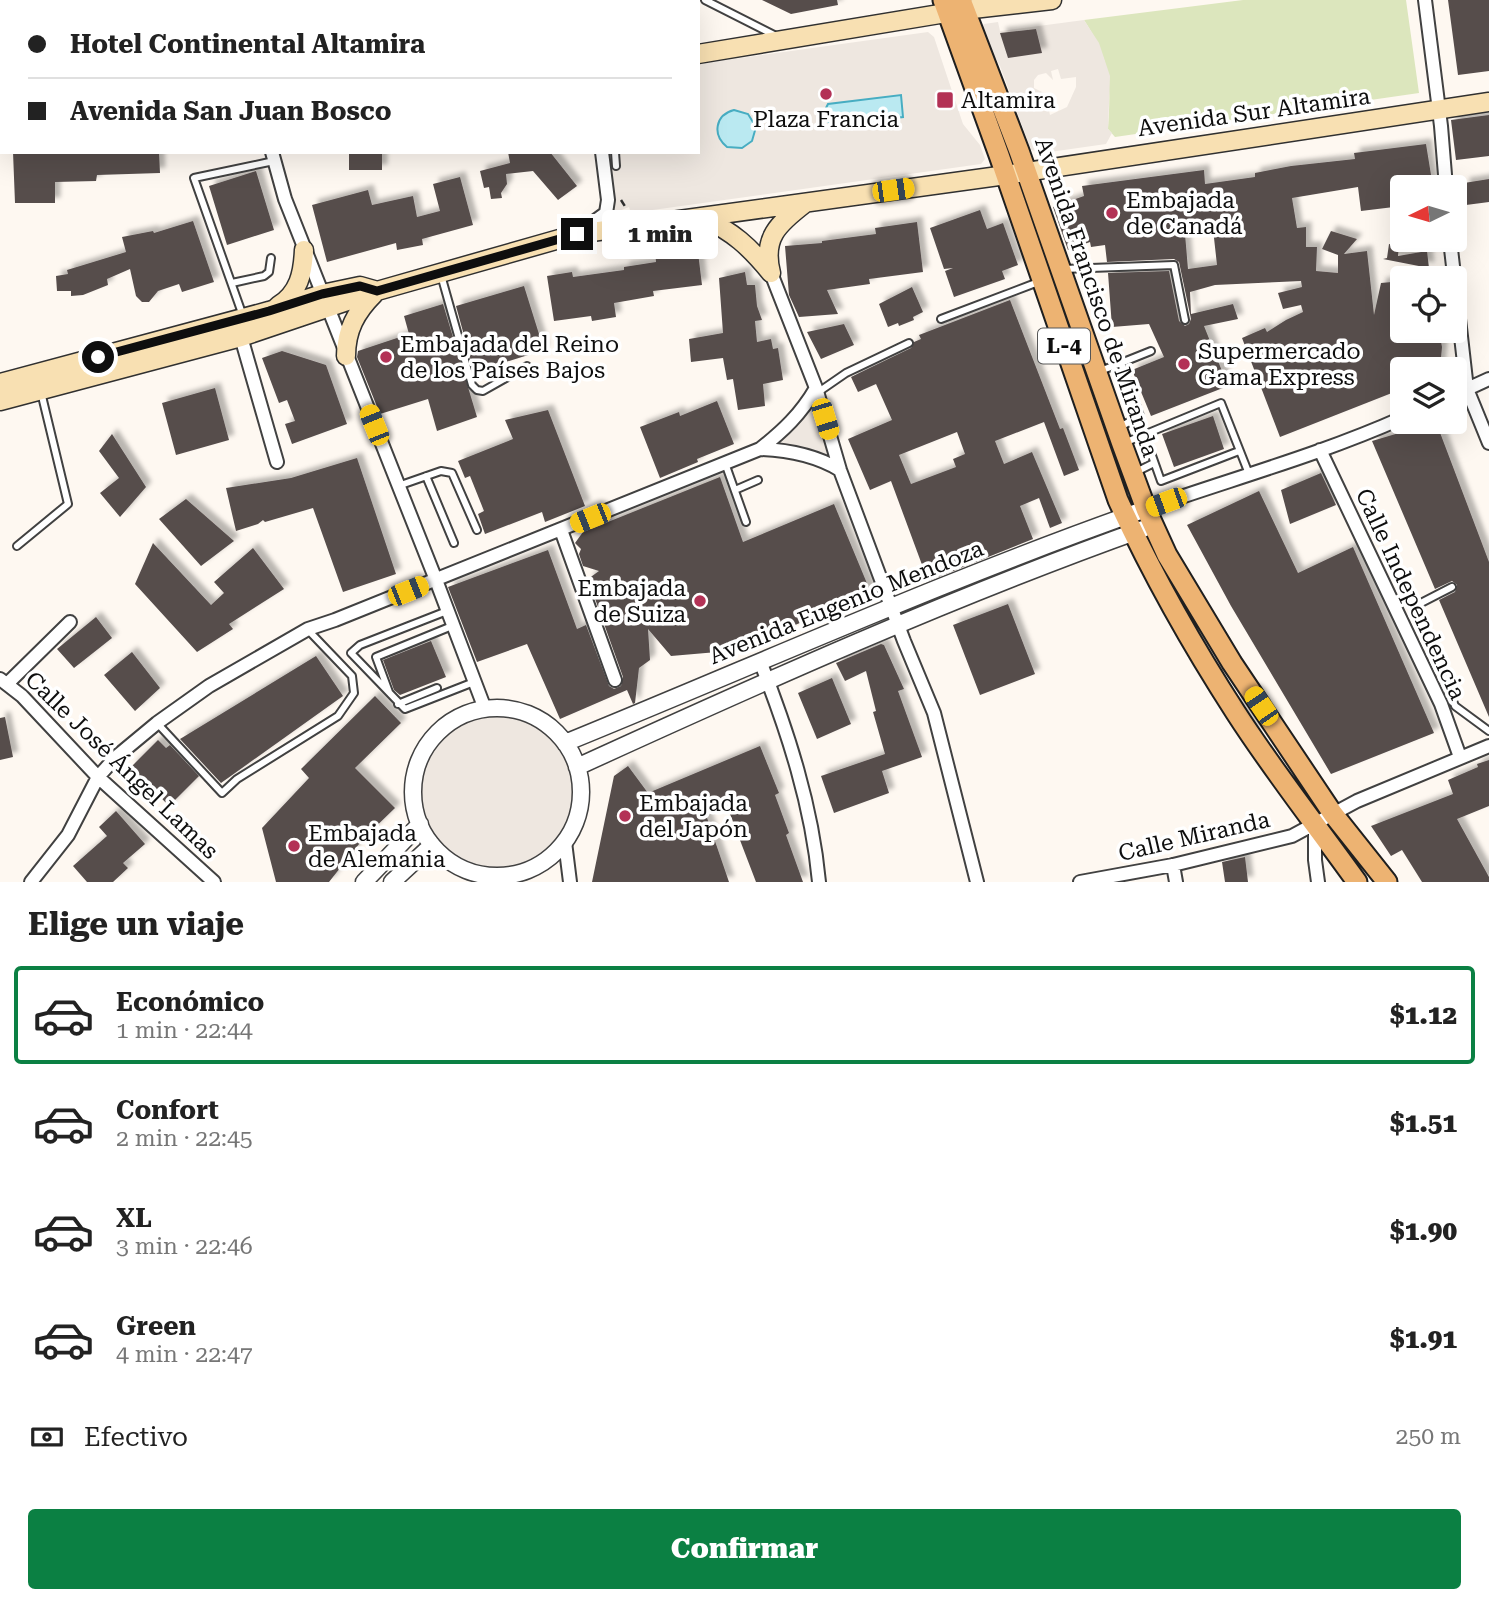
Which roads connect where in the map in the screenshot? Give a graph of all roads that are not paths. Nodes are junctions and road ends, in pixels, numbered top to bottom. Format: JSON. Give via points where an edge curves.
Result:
{"nodes":[{"id":1,"x":705,"y":0,"type":"edge"},
{"id":2,"x":1052,"y":0,"type":"edge"},
{"id":3,"x":1425,"y":0,"type":"edge"},
{"id":4,"x":954,"y":6,"type":"edge"},
{"id":5,"x":786,"y":41,"type":"junction"},
{"id":6,"x":700,"y":54,"type":"edge"},
{"id":7,"x":1489,"y":102,"type":"edge"},
{"id":8,"x":1438,"y":109,"type":"junction"},
{"id":9,"x":602,"y":154,"type":"edge"},
{"id":10,"x":615,"y":154,"type":"edge"},
{"id":11,"x":273,"y":157,"type":"edge"},
{"id":12,"x":616,"y":166,"type":"dead end"},
{"id":13,"x":1026,"y":171,"type":"junction"},
{"id":14,"x":1006,"y":175,"type":"junction"},
{"id":15,"x":1445,"y":175,"type":"edge"},
{"id":16,"x":807,"y":202,"type":"junction"},
{"id":17,"x":702,"y":217,"type":"junction"},
{"id":18,"x":577,"y":234,"type":"junction"},
{"id":19,"x":304,"y":250,"type":"junction"},
{"id":20,"x":1451,"y":252,"type":"edge"},
{"id":21,"x":271,"y":258,"type":"dead end"},
{"id":22,"x":1061,"y":269,"type":"junction"},
{"id":23,"x":440,"y":273,"type":"junction"},
{"id":24,"x":771,"y":273,"type":"junction"},
{"id":25,"x":1043,"y":280,"type":"junction"},
{"id":26,"x":232,"y":283,"type":"junction"},
{"id":27,"x":377,"y":291,"type":"junction"},
{"id":28,"x":325,"y":302,"type":"junction"},
{"id":29,"x":269,"y":311,"type":"junction"},
{"id":30,"x":244,"y":318,"type":"junction"},
{"id":31,"x":941,"y":319,"type":"dead end"},
{"id":32,"x":1185,"y":320,"type":"dead end"},
{"id":33,"x":242,"y":337,"type":"junction"},
{"id":34,"x":909,"y":343,"type":"dead end"},
{"id":35,"x":1151,"y":351,"type":"dead end"},
{"id":36,"x":346,"y":356,"type":"junction"},
{"id":37,"x":1463,"y":357,"type":"edge"},
{"id":38,"x":1121,"y":363,"type":"junction"},
{"id":39,"x":527,"y":366,"type":"dead end"},
{"id":40,"x":1097,"y":373,"type":"junction"},
{"id":41,"x":1489,"y":379,"type":"edge"},
{"id":42,"x":0,"y":383,"type":"edge"},
{"id":43,"x":1467,"y":389,"type":"joint"},
{"id":44,"x":40,"y":390,"type":"junction"},
{"id":45,"x":816,"y":391,"type":"junction"},
{"id":46,"x":0,"y":401,"type":"edge"},
{"id":47,"x":1390,"y":423,"type":"edge"},
{"id":48,"x":1144,"y":433,"type":"junction"},
{"id":49,"x":1119,"y":436,"type":"junction"},
{"id":50,"x":1489,"y":443,"type":"edge"},
{"id":51,"x":760,"y":449,"type":"junction"},
{"id":52,"x":1320,"y":450,"type":"junction"},
{"id":53,"x":1239,"y":451,"type":"junction"},
{"id":54,"x":276,"y":462,"type":"dead end"},
{"id":55,"x":725,"y":463,"type":"junction"},
{"id":56,"x":1154,"y":463,"type":"junction"},
{"id":57,"x":840,"y":470,"type":"junction"},
{"id":58,"x":1133,"y":473,"type":"junction"},
{"id":59,"x":426,"y":476,"type":"junction"},
{"id":60,"x":1249,"y":476,"type":"junction"},
{"id":61,"x":758,"y":480,"type":"dead end"},
{"id":62,"x":398,"y":486,"type":"junction"},
{"id":63,"x":735,"y":490,"type":"junction"},
{"id":64,"x":1150,"y":517,"type":"junction"},
{"id":65,"x":746,"y":522,"type":"dead end"},
{"id":66,"x":1129,"y":525,"type":"junction"},
{"id":67,"x":477,"y":530,"type":"dead end"},
{"id":68,"x":561,"y":530,"type":"junction"},
{"id":69,"x":454,"y":543,"type":"dead end"},
{"id":70,"x":17,"y":546,"type":"dead end"},
{"id":71,"x":436,"y":580,"type":"junction"},
{"id":72,"x":1452,"y":587,"type":"dead end"},
{"id":73,"x":892,"y":607,"type":"junction"},
{"id":74,"x":447,"y":611,"type":"junction"},
{"id":75,"x":70,"y":622,"type":"dead end"},
{"id":76,"x":898,"y":625,"type":"junction"},
{"id":77,"x":452,"y":626,"type":"junction"},
{"id":78,"x":308,"y":629,"type":"junction"},
{"id":79,"x":760,"y":661,"type":"junction"},
{"id":80,"x":615,"y":680,"type":"dead end"},
{"id":81,"x":767,"y":680,"type":"junction"},
{"id":82,"x":4,"y":681,"type":"edge"},
{"id":83,"x":474,"y":682,"type":"junction"},
{"id":84,"x":437,"y":688,"type":"dead end"},
{"id":85,"x":390,"y":696,"type":"junction"},
{"id":86,"x":398,"y":704,"type":"junction"},
{"id":87,"x":485,"y":709,"type":"junction"},
{"id":88,"x":157,"y":723,"type":"junction"},
{"id":89,"x":1489,"y":731,"type":"edge"},
{"id":90,"x":565,"y":743,"type":"junction"},
{"id":91,"x":1489,"y":746,"type":"edge"},
{"id":92,"x":1460,"y":757,"type":"junction"},
{"id":93,"x":577,"y":766,"type":"junction"},
{"id":94,"x":98,"y":776,"type":"junction"},
{"id":95,"x":1333,"y":814,"type":"junction"},
{"id":96,"x":420,"y":824,"type":"junction"},
{"id":97,"x":1315,"y":825,"type":"junction"},
{"id":98,"x":565,"y":842,"type":"junction"},
{"id":99,"x":432,"y":845,"type":"junction"},
{"id":100,"x":1173,"y":865,"type":"junction"},
{"id":101,"x":31,"y":882,"type":"edge"},
{"id":102,"x":214,"y":882,"type":"edge"},
{"id":103,"x":364,"y":882,"type":"edge"},
{"id":104,"x":392,"y":882,"type":"edge"},
{"id":105,"x":570,"y":882,"type":"edge"},
{"id":106,"x":819,"y":882,"type":"edge"},
{"id":107,"x":976,"y":882,"type":"edge"},
{"id":108,"x":1080,"y":882,"type":"edge"},
{"id":109,"x":1176,"y":882,"type":"edge"},
{"id":110,"x":1318,"y":882,"type":"edge"},
{"id":111,"x":1357,"y":882,"type":"edge"},
{"id":112,"x":1387,"y":882,"type":"edge"}],
"edges":[{"from":1,"to":5,"type":"lane"},
{"from":2,"to":4,"type":"main road"},
{"from":3,"to":8,"type":"street"},
{"from":4,"to":5,"type":"main road"},
{"from":4,"to":13,"type":"main road","name":"Avenida Francisco de Miranda","number":"L-4"},
{"from":4,"to":14,"type":"main road","name":"Avenida Francisco de Miranda","number":"L-4"},
{"from":5,"to":6,"type":"main road"},
{"from":7,"to":8,"type":"main road","name":"Avenida Sur Altamira"},
{"from":8,"to":13,"type":"main road","name":"Avenida Sur Altamira"},
{"from":8,"to":15,"type":"street"},
{"from":9,"to":18,"type":"street","via":[[606,213]]},
{"from":10,"to":12,"type":"lane"},
{"from":11,"to":19,"type":"street"},
{"from":11,"to":26,"type":"lane","via":[[194,178]]},
{"from":13,"to":14,"type":"main road","name":"Avenida Sur Altamira"},
{"from":13,"to":22,"type":"main road","name":"Avenida Francisco de Miranda","number":"L-4"},
{"from":14,"to":16,"type":"main road","name":"Avenida Sur Altamira"},
{"from":14,"to":25,"type":"main road","name":"Avenida Francisco de Miranda","number":"L-4"},
{"from":16,"to":17,"type":"main road","name":"Avenida Sur Altamira"},
{"from":16,"to":24,"type":"main road","via":[[772,236],[767,255]]},
{"from":17,"to":18,"type":"main road","name":"Avenida Sur Altamira"},
{"from":17,"to":24,"type":"main road","via":[[743,241]]},
{"from":18,"to":23,"type":"main road","name":"Avenida Sur Altamira"},
{"from":19,"to":28,"type":"street"},
{"from":19,"to":29,"type":"main road","via":[[303,268],[292,295]]},
{"from":20,"to":37,"type":"street"},
{"from":21,"to":26,"type":"lane","via":[[264,276]]},
{"from":22,"to":32,"type":"lane","via":[[1174,265]]},
{"from":22,"to":40,"type":"main road","name":"Avenida Francisco de Miranda","number":"L-4"},
{"from":23,"to":27,"type":"main road","name":"Avenida Sur Altamira"},
{"from":23,"to":39,"type":"lane","via":[[477,390]]},
{"from":24,"to":45,"type":"street"},
{"from":25,"to":31,"type":"lane"},
{"from":25,"to":66,"type":"main road","name":"Avenida Francisco de Miranda","number":"L-4"},
{"from":26,"to":30,"type":"lane"},
{"from":27,"to":28,"type":"main road","name":"Avenida Sur Altamira"},
{"from":27,"to":36,"type":"main road","via":[[354,320]]},
{"from":28,"to":29,"type":"main road"},
{"from":28,"to":33,"type":"main road"},
{"from":28,"to":36,"type":"street"},
{"from":29,"to":30,"type":"main road"},
{"from":30,"to":42,"type":"main road"},
{"from":33,"to":44,"type":"main road"},
{"from":33,"to":54,"type":"street"},
{"from":34,"to":45,"type":"lane"},
{"from":35,"to":38,"type":"lane"},
{"from":36,"to":62,"type":"street"},
{"from":38,"to":40,"type":"lane"},
{"from":38,"to":49,"type":"lane","via":[[1140,416]]},
{"from":40,"to":49,"type":"main road","name":"Avenida Francisco de Miranda","number":"L-4"},
{"from":41,"to":43,"type":"street"},
{"from":43,"to":50,"type":"street"},
{"from":44,"to":46,"type":"main road"},
{"from":44,"to":70,"type":"lane","via":[[68,504]]},
{"from":45,"to":51,"type":"street","via":[[784,431]]},
{"from":45,"to":57,"type":"street"},
{"from":47,"to":52,"type":"street"},
{"from":48,"to":49,"type":"lane"},
{"from":48,"to":53,"type":"lane","via":[[1221,403]]},
{"from":48,"to":56,"type":"lane"},
{"from":49,"to":58,"type":"main road","name":"Avenida Francisco de Miranda","number":"L-4"},
{"from":51,"to":55,"type":"street"},
{"from":51,"to":57,"type":"street","via":[[807,455]]},
{"from":52,"to":60,"type":"street"},
{"from":52,"to":92,"type":"street","name":"Calle Independencia","via":[[1441,705]]},
{"from":53,"to":56,"type":"lane","via":[[1161,481]]},
{"from":53,"to":60,"type":"lane"},
{"from":55,"to":63,"type":"lane"},
{"from":55,"to":68,"type":"street"},
{"from":56,"to":58,"type":"lane"},
{"from":57,"to":73,"type":"street"},
{"from":58,"to":64,"type":"main road","name":"Avenida Francisco de Miranda","number":"L-4"},
{"from":59,"to":62,"type":"lane"},
{"from":59,"to":67,"type":"lane","via":[[452,473]]},
{"from":59,"to":69,"type":"lane"},
{"from":60,"to":64,"type":"street"},
{"from":61,"to":63,"type":"lane"},
{"from":62,"to":71,"type":"street"},
{"from":63,"to":65,"type":"lane"},
{"from":64,"to":66,"type":"street","name":"Avenida Eugenio Mendoza"},
{"from":64,"to":95,"type":"main road","name":"Avenida Francisco de Miranda","number":"L-4","via":[[1167,555],[1232,663]]},
{"from":66,"to":73,"type":"street","name":"Avenida Eugenio Mendoza","via":[[1045,545]]},
{"from":66,"to":76,"type":"street","name":"Avenida Eugenio Mendoza"},
{"from":66,"to":97,"type":"main road","name":"Avenida Francisco de Miranda","number":"L-4","via":[[1199,654]]},
{"from":68,"to":71,"type":"street"},
{"from":68,"to":80,"type":"street"},
{"from":71,"to":74,"type":"street"},
{"from":71,"to":78,"type":"street"},
{"from":72,"to":89,"type":"lane","via":[[1419,604],[1418,611],[1455,706]]},
{"from":73,"to":76,"type":"street"},
{"from":73,"to":79,"type":"street","name":"Avenida Eugenio Mendoza"},
{"from":74,"to":77,"type":"street"},
{"from":74,"to":85,"type":"lane","via":[[360,645],[351,653]]},
{"from":75,"to":82,"type":"street"},
{"from":76,"to":81,"type":"street","name":"Avenida Eugenio Mendoza"},
{"from":76,"to":107,"type":"street","via":[[934,713]]},
{"from":77,"to":83,"type":"street"},
{"from":77,"to":85,"type":"lane","via":[[376,657]]},
{"from":78,"to":88,"type":"street","via":[[209,686]]},
{"from":78,"to":88,"type":"lane","via":[[352,676],[354,693],[338,716],[222,793]]},
{"from":79,"to":81,"type":"street"},
{"from":79,"to":90,"type":"street","name":"Avenida Eugenio Mendoza"},
{"from":81,"to":93,"type":"street","name":"Avenida Eugenio Mendoza"},
{"from":81,"to":106,"type":"street","via":[[799,777]]},
{"from":82,"to":94,"type":"street","name":"Calle José Ángel Lamas"},
{"from":83,"to":86,"type":"lane","via":[[405,709]]},
{"from":83,"to":87,"type":"street"},
{"from":84,"to":86,"type":"lane"},
{"from":85,"to":86,"type":"lane"},
{"from":87,"to":90,"type":"street","via":[[523,712],[547,724]]},
{"from":87,"to":96,"type":"street","via":[[461,716],[431,740],[415,774]]},
{"from":88,"to":94,"type":"street"},
{"from":90,"to":93,"type":"street"},
{"from":91,"to":92,"type":"street","name":"Calle Miranda"},
{"from":92,"to":95,"type":"street","name":"Calle Miranda"},
{"from":93,"to":98,"type":"street","via":[[580,806]]},
{"from":94,"to":101,"type":"street","via":[[68,835]]},
{"from":94,"to":102,"type":"street","name":"Calle José Ángel Lamas"},
{"from":95,"to":97,"type":"street","name":"Calle Miranda"},
{"from":95,"to":112,"type":"main road","name":"Avenida Francisco de Miranda","number":"L-4"},
{"from":96,"to":99,"type":"street"},
{"from":96,"to":103,"type":"street"},
{"from":97,"to":100,"type":"street","name":"Calle Miranda","via":[[1292,836]]},
{"from":97,"to":110,"type":"street"},
{"from":97,"to":111,"type":"main road","name":"Avenida Francisco de Miranda","number":"L-4"},
{"from":98,"to":99,"type":"street","via":[[536,867],[499,877],[462,869]]},
{"from":98,"to":105,"type":"street"},
{"from":99,"to":104,"type":"street"},
{"from":100,"to":108,"type":"street","name":"Calle Miranda"},
{"from":100,"to":109,"type":"street"}]}
